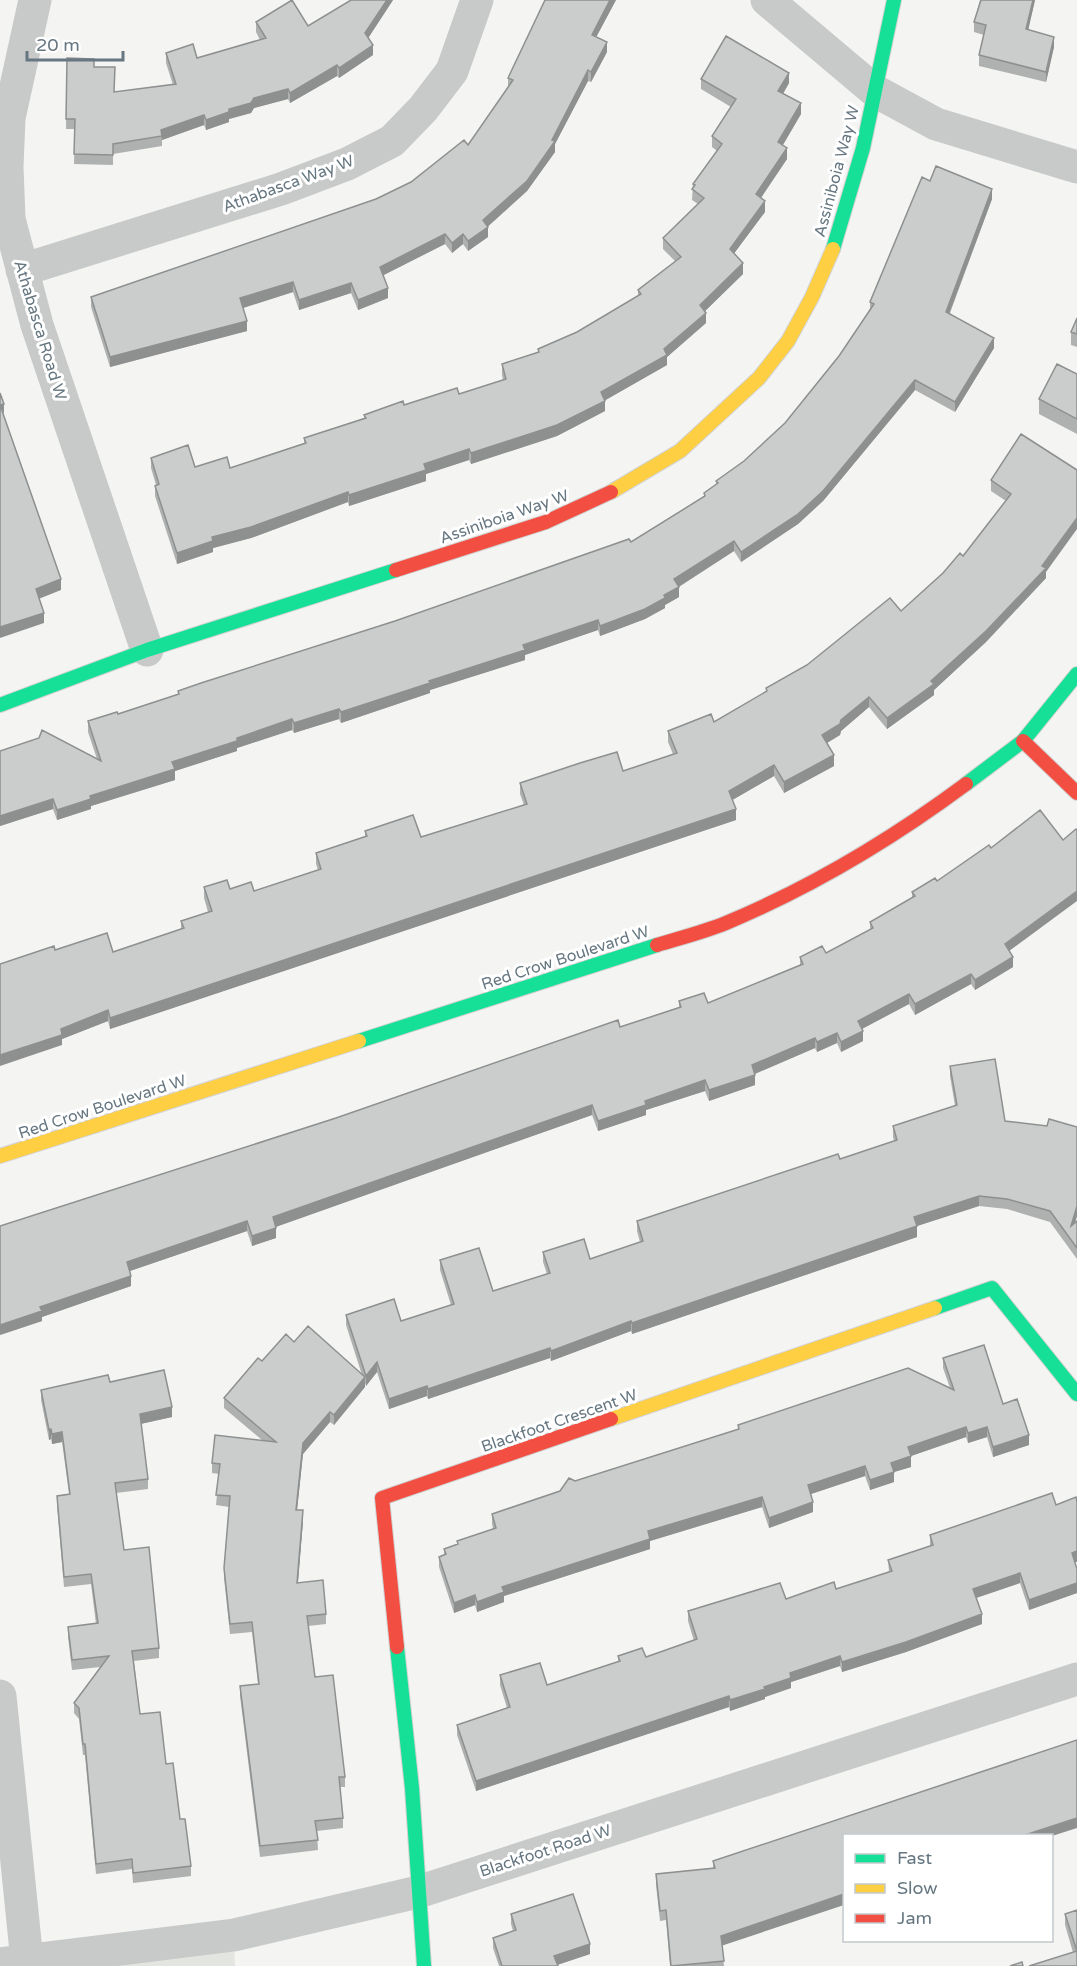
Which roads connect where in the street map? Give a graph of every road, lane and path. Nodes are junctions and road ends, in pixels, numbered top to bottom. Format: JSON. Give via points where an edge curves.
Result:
{"nodes":[{"id":1,"x":35,"y":0,"type":"edge"},
{"id":2,"x":477,"y":0,"type":"edge"},
{"id":3,"x":767,"y":0,"type":"edge"},
{"id":4,"x":894,"y":0,"type":"edge"},
{"id":5,"x":875,"y":91,"type":"junction"},
{"id":6,"x":1077,"y":167,"type":"edge"},
{"id":7,"x":22,"y":270,"type":"junction"},
{"id":8,"x":147,"y":650,"type":"junction"},
{"id":9,"x":1077,"y":674,"type":"edge"},
{"id":10,"x":0,"y":705,"type":"edge"},
{"id":11,"x":1023,"y":741,"type":"junction"},
{"id":12,"x":1077,"y":793,"type":"edge"},
{"id":13,"x":0,"y":1156,"type":"edge"},
{"id":14,"x":1077,"y":1394,"type":"edge"},
{"id":15,"x":1077,"y":1679,"type":"edge"},
{"id":16,"x":0,"y":1696,"type":"edge"},
{"id":17,"x":418,"y":1892,"type":"junction"},
{"id":18,"x":14,"y":1962,"type":"edge"},
{"id":19,"x":424,"y":1966,"type":"edge"}],
"edges":[{"from":1,"to":7,"type":"street","name":"Athabasca Road W","via":[[9,118],[9,219]]},
{"from":2,"to":7,"type":"street","name":"Athabasca Way W","via":[[452,71],[392,141],[347,164],[281,189]]},
{"from":3,"to":5,"type":"street"},
{"from":4,"to":5,"type":"street","name":"Assiniboia Way W"},
{"from":5,"to":6,"type":"street","via":[[936,124]]},
{"from":5,"to":8,"type":"street","name":"Assiniboia Way W","via":[[827,265],[795,328],[760,378],[669,459],[609,494],[546,522]]},
{"from":7,"to":8,"type":"street","name":"Athabasca Road W"},
{"from":8,"to":10,"type":"street","name":"Assiniboia Way W"},
{"from":9,"to":11,"type":"street","name":"Red Crow Boulevard W"},
{"from":11,"to":12,"type":"street"},
{"from":11,"to":13,"type":"street","name":"Red Crow Boulevard W","via":[[872,849],[725,923]]},
{"from":14,"to":17,"type":"street","name":"Blackfoot Crescent W","via":[[992,1288],[382,1498],[412,1788]]},
{"from":15,"to":17,"type":"street","name":"Blackfoot Road W"},
{"from":16,"to":18,"type":"street"},
{"from":17,"to":18,"type":"street","name":"Blackfoot Road W","via":[[234,1935]]},
{"from":17,"to":19,"type":"street"}]}
